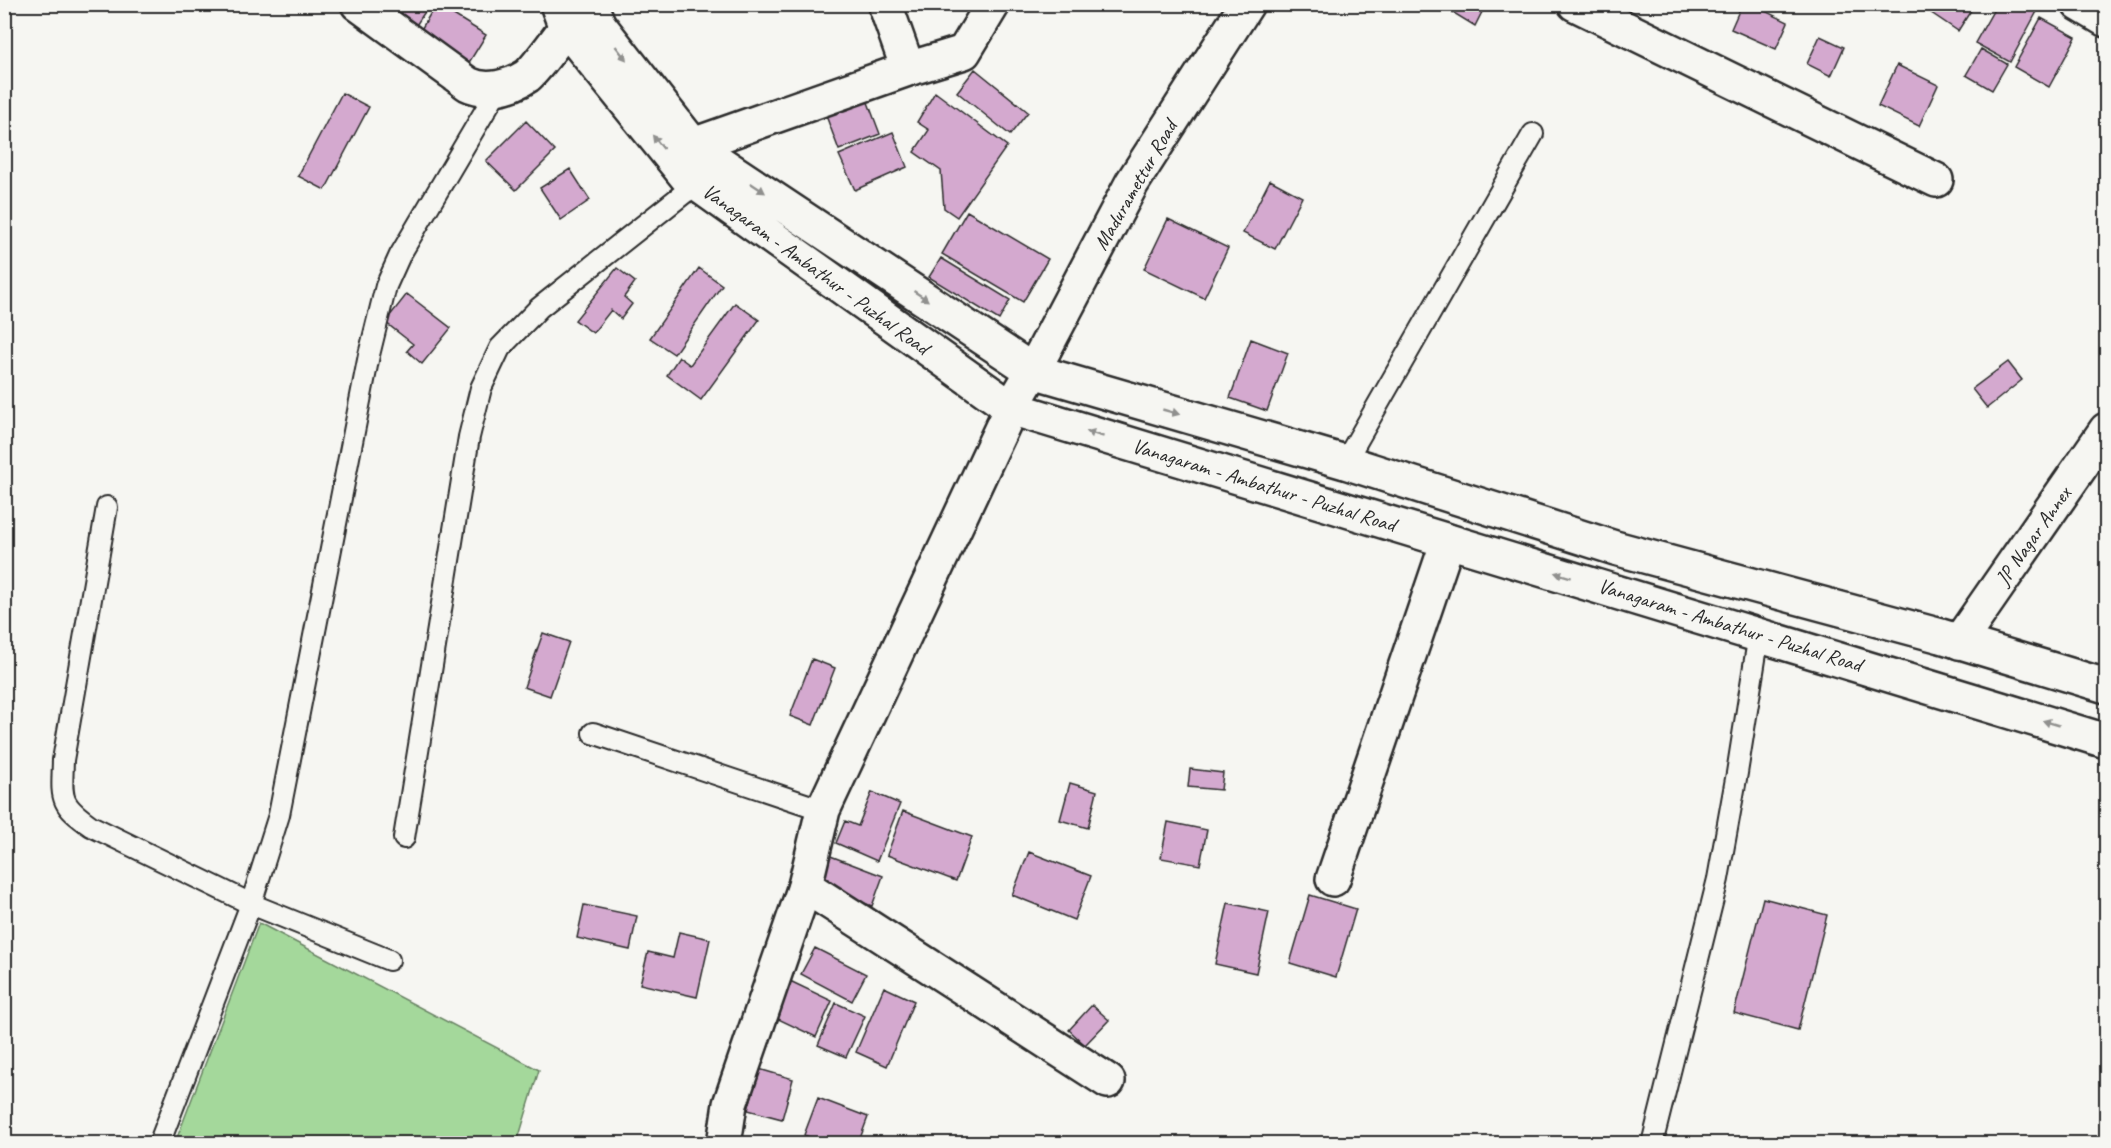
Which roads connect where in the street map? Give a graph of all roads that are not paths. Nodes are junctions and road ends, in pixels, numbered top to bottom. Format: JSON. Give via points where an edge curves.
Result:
{"nodes":[{"id":1,"x":358,"y":4,"type":"edge"},
{"id":2,"x":590,"y":4,"type":"edge"},
{"id":3,"x":885,"y":4,"type":"edge"},
{"id":4,"x":993,"y":4,"type":"edge"},
{"id":5,"x":1247,"y":4,"type":"edge"},
{"id":6,"x":1575,"y":4,"type":"edge"},
{"id":7,"x":2079,"y":4,"type":"edge"},
{"id":8,"x":561,"y":16,"type":"edge"},
{"id":9,"x":2106,"y":20,"type":"edge"},
{"id":10,"x":908,"y":69,"type":"junction"},
{"id":11,"x":498,"y":89,"type":"junction"},
{"id":12,"x":1533,"y":134,"type":"dead end"},
{"id":13,"x":693,"y":145,"type":"junction"},
{"id":14,"x":692,"y":180,"type":"junction"},
{"id":15,"x":1936,"y":180,"type":"dead end"},
{"id":16,"x":1033,"y":371,"type":"junction"},
{"id":17,"x":1011,"y":408,"type":"junction"},
{"id":18,"x":2106,"y":430,"type":"edge"},
{"id":19,"x":1345,"y":462,"type":"junction"},
{"id":20,"x":107,"y":507,"type":"dead end"},
{"id":21,"x":1448,"y":540,"type":"junction"},
{"id":22,"x":1759,"y":634,"type":"junction"},
{"id":23,"x":1959,"y":642,"type":"junction"},
{"id":24,"x":2106,"y":686,"type":"edge"},
{"id":25,"x":593,"y":733,"type":"dead end"},
{"id":26,"x":2106,"y":741,"type":"edge"},
{"id":27,"x":823,"y":810,"type":"junction"},
{"id":28,"x":404,"y":838,"type":"dead end"},
{"id":29,"x":1333,"y":879,"type":"dead end"},
{"id":30,"x":805,"y":886,"type":"junction"},
{"id":31,"x":251,"y":904,"type":"junction"},
{"id":32,"x":389,"y":960,"type":"dead end"},
{"id":33,"x":1108,"y":1081,"type":"dead end"},
{"id":34,"x":159,"y":1143,"type":"edge"},
{"id":35,"x":724,"y":1143,"type":"edge"},
{"id":36,"x":1652,"y":1143,"type":"edge"}],
"edges":[{"from":1,"to":11,"type":"main road","via":[[468,84]]},
{"from":2,"to":13,"type":"main road","one_way":true,"via":[[598,25]]},
{"from":3,"to":10,"type":"main road"},
{"from":4,"to":10,"type":"main road","via":[[964,52]]},
{"from":5,"to":16,"type":"main road","name":"Maduramettur Road","via":[[1132,183]]},
{"from":6,"to":15,"type":"main road"},
{"from":7,"to":9,"type":"main road"},
{"from":8,"to":11,"type":"main road","via":[[527,76]]},
{"from":14,"to":8,"type":"main road","name":"Vanagaram - Ambathur - Puzhal Road","one_way":true},
{"from":10,"to":13,"type":"main road"},
{"from":11,"to":31,"type":"lane","via":[[400,255],[386,286],[366,366],[279,814]]},
{"from":12,"to":19,"type":"lane"},
{"from":13,"to":14,"type":"main road"},
{"from":13,"to":16,"type":"main road","one_way":true},
{"from":14,"to":17,"type":"main road","name":"Vanagaram - Ambathur - Puzhal Road"},
{"from":14,"to":28,"type":"lane","via":[[539,308],[500,348],[481,388],[469,437]]},
{"from":16,"to":17,"type":"main road","name":"Maduramettur Road"},
{"from":16,"to":19,"type":"main road","one_way":true},
{"from":21,"to":17,"type":"main road","name":"Vanagaram - Ambathur - Puzhal Road","one_way":true},
{"from":17,"to":27,"type":"main road","name":"Maduramettur Road"},
{"from":18,"to":23,"type":"main road","name":"JP Nagar Annex"},
{"from":19,"to":23,"type":"main road","via":[[1615,548]]},
{"from":20,"to":31,"type":"lane","via":[[63,760],[62,795],[71,812],[91,826]]},
{"from":22,"to":21,"type":"main road","name":"Vanagaram - Ambathur - Puzhal Road","one_way":true},
{"from":21,"to":29,"type":"main road"},
{"from":26,"to":22,"type":"main road","name":"Vanagaram - Ambathur - Puzhal Road","one_way":true},
{"from":22,"to":36,"type":"lane","via":[[1718,879]]},
{"from":23,"to":24,"type":"main road"},
{"from":25,"to":27,"type":"lane"},
{"from":27,"to":30,"type":"main road","name":"Maduramettur Road"},
{"from":30,"to":33,"type":"main road"},
{"from":30,"to":35,"type":"main road","name":"Maduramettur Road","via":[[730,1104]]},
{"from":31,"to":32,"type":"lane"},
{"from":31,"to":34,"type":"lane"}]}
